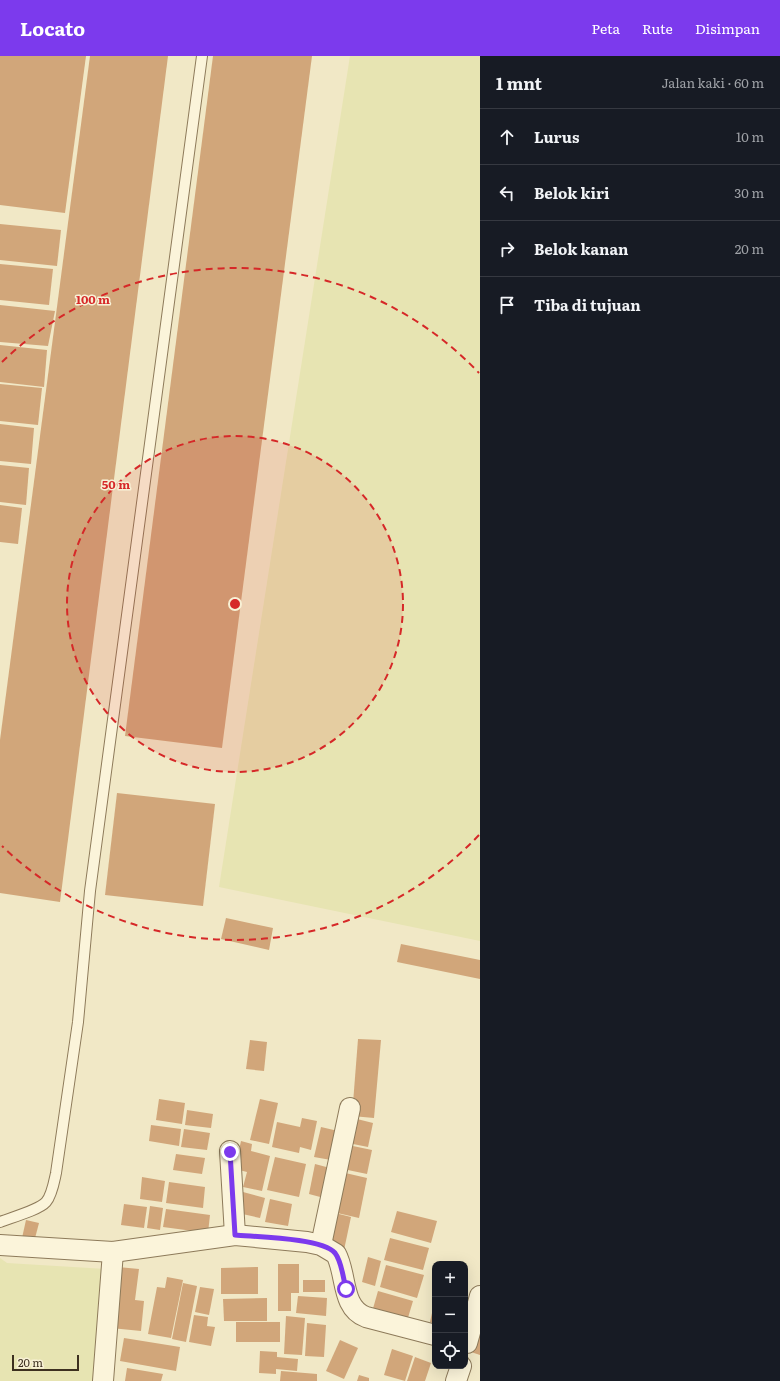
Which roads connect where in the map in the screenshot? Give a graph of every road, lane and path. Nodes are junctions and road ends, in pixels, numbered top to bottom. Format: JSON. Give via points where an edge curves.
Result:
{"nodes":[{"id":1,"x":202,"y":56,"type":"edge"},
{"id":2,"x":350,"y":1108,"type":"dead end"},
{"id":3,"x":230,"y":1152,"type":"dead end"},
{"id":4,"x":0,"y":1222,"type":"edge"},
{"id":5,"x":235,"y":1235,"type":"junction"},
{"id":6,"x":0,"y":1245,"type":"edge"},
{"id":7,"x":321,"y":1245,"type":"junction"},
{"id":8,"x":114,"y":1252,"type":"junction"},
{"id":9,"x":480,"y":1296,"type":"edge"},
{"id":10,"x":432,"y":1334,"type":"edge"},
{"id":11,"x":468,"y":1339,"type":"edge"},
{"id":12,"x":460,"y":1369,"type":"edge"},
{"id":13,"x":103,"y":1381,"type":"edge"},
{"id":14,"x":456,"y":1381,"type":"edge"}],
"edges":[{"from":1,"to":4,"type":"lane","via":[[91,883],[78,1022],[56,1173],[46,1202]]},
{"from":2,"to":7,"type":"street"},
{"from":3,"to":5,"type":"street"},
{"from":5,"to":7,"type":"street"},
{"from":5,"to":8,"type":"street"},
{"from":6,"to":8,"type":"street"},
{"from":7,"to":10,"type":"street","via":[[338,1258],[351,1305],[356,1313]]},
{"from":8,"to":13,"type":"street"},
{"from":9,"to":11,"type":"street"},
{"from":12,"to":14,"type":"street"}]}
